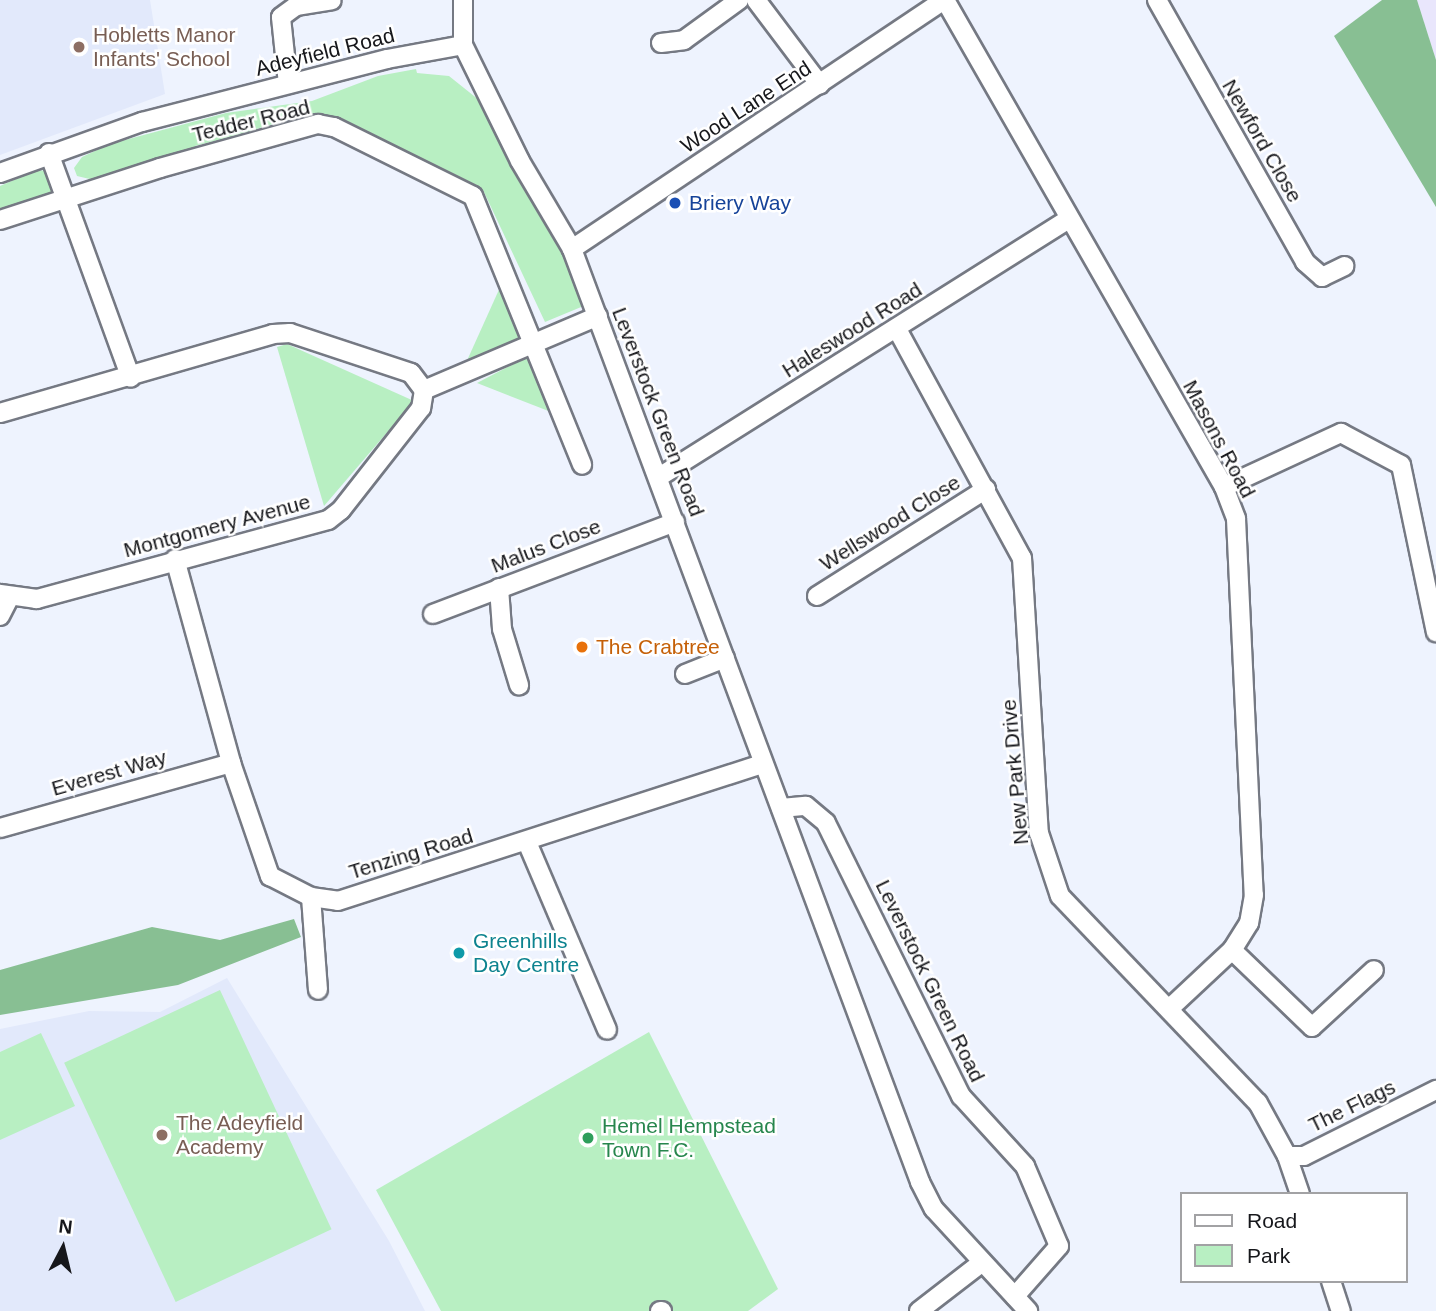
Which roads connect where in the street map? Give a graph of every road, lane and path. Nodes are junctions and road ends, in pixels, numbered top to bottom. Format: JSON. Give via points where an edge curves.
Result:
{"nodes":[{"id":1,"x":332,"y":0,"type":"edge"},
{"id":2,"x":463,"y":0,"type":"edge"},
{"id":3,"x":739,"y":0,"type":"edge"},
{"id":4,"x":756,"y":0,"type":"edge"},
{"id":5,"x":944,"y":0,"type":"edge"},
{"id":6,"x":1157,"y":0,"type":"edge"},
{"id":7,"x":661,"y":43,"type":"dead end"},
{"id":8,"x":463,"y":45,"type":"junction"},
{"id":9,"x":288,"y":84,"type":"junction"},
{"id":10,"x":820,"y":85,"type":"junction"},
{"id":11,"x":49,"y":153,"type":"junction"},
{"id":12,"x":0,"y":173,"type":"edge"},
{"id":13,"x":65,"y":196,"type":"junction"},
{"id":14,"x":1068,"y":219,"type":"junction"},
{"id":15,"x":0,"y":220,"type":"edge"},
{"id":16,"x":572,"y":248,"type":"junction"},
{"id":17,"x":1345,"y":266,"type":"dead end"},
{"id":18,"x":598,"y":316,"type":"junction"},
{"id":19,"x":897,"y":329,"type":"junction"},
{"id":20,"x":531,"y":344,"type":"junction"},
{"id":21,"x":131,"y":378,"type":"junction"},
{"id":22,"x":424,"y":390,"type":"junction"},
{"id":23,"x":0,"y":413,"type":"edge"},
{"id":24,"x":582,"y":465,"type":"dead end"},
{"id":25,"x":659,"y":477,"type":"junction"},
{"id":26,"x":1224,"y":487,"type":"junction"},
{"id":27,"x":986,"y":489,"type":"junction"},
{"id":28,"x":675,"y":522,"type":"junction"},
{"id":29,"x":175,"y":559,"type":"junction"},
{"id":30,"x":499,"y":588,"type":"junction"},
{"id":31,"x":4,"y":596,"type":"edge"},
{"id":32,"x":817,"y":596,"type":"dead end"},
{"id":33,"x":433,"y":614,"type":"dead end"},
{"id":34,"x":0,"y":616,"type":"edge"},
{"id":35,"x":1436,"y":632,"type":"edge"},
{"id":36,"x":726,"y":658,"type":"junction"},
{"id":37,"x":685,"y":674,"type":"dead end"},
{"id":38,"x":519,"y":685,"type":"dead end"},
{"id":39,"x":230,"y":763,"type":"junction"},
{"id":40,"x":762,"y":764,"type":"junction"},
{"id":41,"x":781,"y":808,"type":"junction"},
{"id":42,"x":0,"y":828,"type":"edge"},
{"id":43,"x":527,"y":842,"type":"junction"},
{"id":44,"x":311,"y":897,"type":"junction"},
{"id":45,"x":1232,"y":950,"type":"junction"},
{"id":46,"x":1374,"y":970,"type":"dead end"},
{"id":47,"x":318,"y":990,"type":"dead end"},
{"id":48,"x":1169,"y":1009,"type":"junction"},
{"id":49,"x":607,"y":1030,"type":"dead end"},
{"id":50,"x":1436,"y":1090,"type":"edge"},
{"id":51,"x":1287,"y":1156,"type":"junction"},
{"id":52,"x":1299,"y":1192,"type":"edge"},
{"id":53,"x":981,"y":1263,"type":"junction"},
{"id":54,"x":1332,"y":1283,"type":"edge"},
{"id":55,"x":1014,"y":1296,"type":"junction"},
{"id":56,"x":919,"y":1311,"type":"edge"},
{"id":57,"x":1028,"y":1311,"type":"edge"},
{"id":58,"x":1341,"y":1311,"type":"edge"}],
"edges":[{"from":1,"to":9,"type":"street","via":[[296,6],[281,17]]},
{"from":2,"to":8,"type":"street"},
{"from":3,"to":7,"type":"street","via":[[684,40]]},
{"from":4,"to":10,"type":"street"},
{"from":5,"to":10,"type":"street","name":"Wood Lane End"},
{"from":5,"to":14,"type":"street","name":"Masons Road"},
{"from":6,"to":17,"type":"street","name":"Newford Close","via":[[1305,262],[1322,277]]},
{"from":8,"to":9,"type":"street","name":"Adeyfield Road"},
{"from":8,"to":16,"type":"street","name":"Leverstock Green Road","via":[[520,161]]},
{"from":9,"to":11,"type":"street","name":"Adeyfield Road","via":[[142,122]]},
{"from":10,"to":16,"type":"street","name":"Wood Lane End"},
{"from":11,"to":12,"type":"street","name":"Adeyfield Road"},
{"from":11,"to":13,"type":"street"},
{"from":13,"to":15,"type":"street","name":"Tedder Road"},
{"from":13,"to":20,"type":"street","name":"Tedder Road","via":[[318,124],[334,127],[472,197]]},
{"from":13,"to":21,"type":"street"},
{"from":14,"to":19,"type":"street","name":"Haleswood Road"},
{"from":14,"to":26,"type":"street","name":"Masons Road"},
{"from":16,"to":18,"type":"street","name":"Leverstock Green Road"},
{"from":18,"to":20,"type":"street"},
{"from":18,"to":25,"type":"street","name":"Leverstock Green Road"},
{"from":19,"to":25,"type":"street","name":"Haleswood Road"},
{"from":19,"to":27,"type":"street","name":"New Park Drive"},
{"from":20,"to":22,"type":"street"},
{"from":20,"to":24,"type":"street","name":"Tedder Road"},
{"from":21,"to":22,"type":"street","via":[[273,334],[290,333],[411,373]]},
{"from":21,"to":23,"type":"street"},
{"from":22,"to":29,"type":"street","name":"Montgomery Avenue","via":[[421,408],[341,510],[328,520]]},
{"from":25,"to":28,"type":"street","name":"Leverstock Green Road"},
{"from":26,"to":35,"type":"street","via":[[1341,433],[1401,465]]},
{"from":26,"to":45,"type":"street","name":"Masons Road","via":[[1236,519],[1254,895],[1248,923]]},
{"from":27,"to":32,"type":"street","name":"Wellswood Close"},
{"from":27,"to":48,"type":"street","name":"New Park Drive","via":[[1022,558],[1039,833],[1060,897]]},
{"from":28,"to":30,"type":"street","name":"Malus Close"},
{"from":28,"to":36,"type":"street","name":"Leverstock Green Road"},
{"from":29,"to":31,"type":"street","name":"Montgomery Avenue","via":[[37,599]]},
{"from":29,"to":39,"type":"street","name":"Tenzing Road"},
{"from":30,"to":33,"type":"street","name":"Malus Close"},
{"from":30,"to":38,"type":"street","via":[[502,629]]},
{"from":31,"to":34,"type":"street"},
{"from":36,"to":37,"type":"street"},
{"from":36,"to":40,"type":"street","name":"Leverstock Green Road"},
{"from":39,"to":42,"type":"street","name":"Everest Way"},
{"from":39,"to":44,"type":"street","name":"Tenzing Road","via":[[270,876]]},
{"from":40,"to":41,"type":"street","name":"Leverstock Green Road"},
{"from":40,"to":43,"type":"street","name":"Tenzing Road"},
{"from":41,"to":53,"type":"street","name":"Leverstock Green Road","via":[[920,1182],[934,1209]]},
{"from":41,"to":55,"type":"street","name":"Leverstock Green Road","via":[[806,806],[826,823],[961,1096],[1025,1166],[1059,1246]]},
{"from":43,"to":44,"type":"street","name":"Tenzing Road","via":[[338,901]]},
{"from":43,"to":49,"type":"street"},
{"from":44,"to":47,"type":"street"},
{"from":45,"to":46,"type":"street","via":[[1312,1027]]},
{"from":45,"to":48,"type":"street","name":"Masons Road"},
{"from":48,"to":51,"type":"street","name":"New Park Drive","via":[[1258,1103]]},
{"from":50,"to":51,"type":"street","name":"The Flags","via":[[1304,1156]]},
{"from":51,"to":52,"type":"street","name":"New Park Drive"},
{"from":53,"to":55,"type":"street","name":"Leverstock Green Road"},
{"from":53,"to":56,"type":"street"},
{"from":54,"to":58,"type":"street"},
{"from":55,"to":57,"type":"street","name":"Leverstock Green Road"}]}
